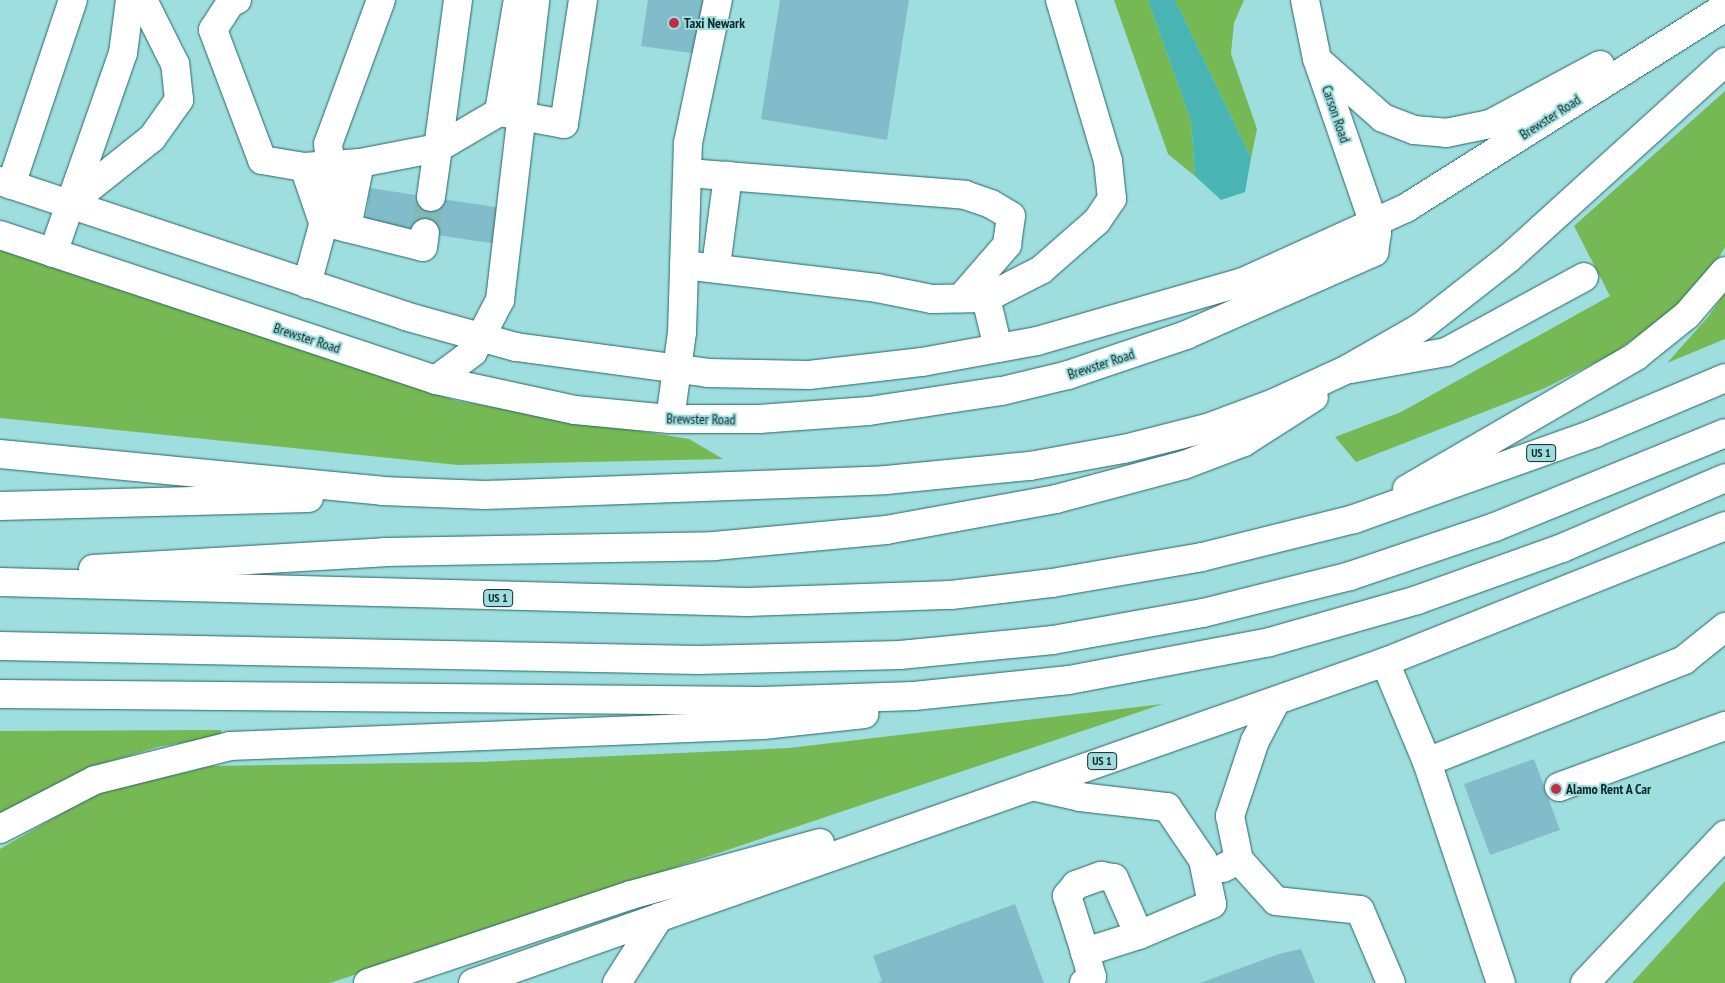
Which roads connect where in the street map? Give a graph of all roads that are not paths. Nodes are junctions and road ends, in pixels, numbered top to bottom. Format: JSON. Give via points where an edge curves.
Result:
{"nodes":[{"id":1,"x":73,"y":0,"type":"edge"},
{"id":2,"x":130,"y":0,"type":"edge"},
{"id":3,"x":143,"y":0,"type":"edge"},
{"id":4,"x":238,"y":0,"type":"edge"},
{"id":5,"x":381,"y":0,"type":"edge"},
{"id":6,"x":458,"y":0,"type":"edge"},
{"id":7,"x":518,"y":0,"type":"edge"},
{"id":8,"x":535,"y":0,"type":"edge"},
{"id":9,"x":583,"y":0,"type":"edge"},
{"id":10,"x":718,"y":0,"type":"edge"},
{"id":11,"x":1060,"y":0,"type":"edge"},
{"id":12,"x":1304,"y":0,"type":"edge"},
{"id":13,"x":1725,"y":7,"type":"edge"},
{"id":14,"x":1665,"y":42,"type":"junction"},
{"id":15,"x":1317,"y":59,"type":"junction"},
{"id":16,"x":1725,"y":62,"type":"edge"},
{"id":17,"x":510,"y":114,"type":"junction"},
{"id":18,"x":438,"y":148,"type":"junction"},
{"id":19,"x":360,"y":163,"type":"junction"},
{"id":20,"x":316,"y":166,"type":"junction"},
{"id":21,"x":688,"y":173,"type":"junction"},
{"id":22,"x":728,"y":176,"type":"junction"},
{"id":23,"x":5,"y":183,"type":"edge"},
{"id":24,"x":431,"y":197,"type":"tunnel mouth"},
{"id":25,"x":69,"y":204,"type":"junction"},
{"id":26,"x":335,"y":225,"type":"junction"},
{"id":27,"x":1374,"y":226,"type":"junction"},
{"id":28,"x":424,"y":233,"type":"tunnel mouth"},
{"id":29,"x":1,"y":242,"type":"edge"},
{"id":30,"x":53,"y":253,"type":"junction"},
{"id":31,"x":684,"y":265,"type":"junction"},
{"id":32,"x":716,"y":266,"type":"junction"},
{"id":33,"x":1725,"y":271,"type":"edge"},
{"id":34,"x":1584,"y":277,"type":"dead end"},
{"id":35,"x":307,"y":284,"type":"junction"},
{"id":36,"x":974,"y":298,"type":"junction"},
{"id":37,"x":483,"y":338,"type":"junction"},
{"id":38,"x":998,"y":348,"type":"junction"},
{"id":39,"x":1348,"y":369,"type":"junction"},
{"id":40,"x":675,"y":370,"type":"junction"},
{"id":41,"x":844,"y":371,"type":"junction"},
{"id":42,"x":1725,"y":378,"type":"edge"},
{"id":43,"x":436,"y":380,"type":"junction"},
{"id":44,"x":850,"y":413,"type":"junction"},
{"id":45,"x":670,"y":419,"type":"junction"},
{"id":46,"x":1725,"y":433,"type":"edge"},
{"id":47,"x":0,"y":454,"type":"edge"},
{"id":48,"x":1725,"y":478,"type":"edge"},
{"id":49,"x":435,"y":494,"type":"junction"},
{"id":50,"x":0,"y":506,"type":"edge"},
{"id":51,"x":1354,"y":519,"type":"junction"},
{"id":52,"x":1725,"y":526,"type":"edge"},
{"id":53,"x":0,"y":575,"type":"edge"},
{"id":54,"x":0,"y":582,"type":"edge"},
{"id":55,"x":1725,"y":627,"type":"edge"},
{"id":56,"x":0,"y":646,"type":"edge"},
{"id":57,"x":1385,"y":662,"type":"junction"},
{"id":58,"x":1017,"y":686,"type":"junction"},
{"id":59,"x":0,"y":694,"type":"edge"},
{"id":60,"x":1276,"y":701,"type":"junction"},
{"id":61,"x":1725,"y":726,"type":"edge"},
{"id":62,"x":1428,"y":762,"type":"junction"},
{"id":63,"x":1559,"y":787,"type":"dead end"},
{"id":64,"x":1023,"y":789,"type":"junction"},
{"id":65,"x":0,"y":829,"type":"edge"},
{"id":66,"x":1725,"y":835,"type":"edge"},
{"id":67,"x":1202,"y":860,"type":"junction"},
{"id":68,"x":1239,"y":860,"type":"junction"},
{"id":69,"x":658,"y":918,"type":"junction"},
{"id":70,"x":1138,"y":935,"type":"junction"},
{"id":71,"x":1085,"y":952,"type":"junction"},
{"id":72,"x":368,"y":983,"type":"edge"},
{"id":73,"x":473,"y":983,"type":"edge"},
{"id":74,"x":617,"y":983,"type":"edge"},
{"id":75,"x":1084,"y":983,"type":"edge"},
{"id":76,"x":1391,"y":983,"type":"edge"},
{"id":77,"x":1500,"y":983,"type":"edge"},
{"id":78,"x":1585,"y":983,"type":"edge"}],
"edges":[{"from":1,"to":23,"type":"main road"},
{"from":2,"to":25,"type":"main road","via":[[123,53]]},
{"from":3,"to":25,"type":"main road","via":[[175,64],[180,100],[152,138]]},
{"from":4,"to":20,"type":"main road","via":[[231,2],[213,30],[262,160]]},
{"from":5,"to":20,"type":"main road","via":[[328,144]]},
{"from":6,"to":18,"type":"main road"},
{"from":7,"to":17,"type":"main road"},
{"from":8,"to":17,"type":"main road"},
{"from":9,"to":17,"type":"main road","via":[[564,124]]},
{"from":10,"to":21,"type":"main road","via":[[688,143]]},
{"from":11,"to":36,"type":"main road","via":[[1108,161],[1112,199],[1097,221],[1041,270]]},
{"from":12,"to":15,"type":"main road","name":"Carson Road"},
{"from":13,"to":14,"type":"main road","name":"Brewster Road"},
{"from":14,"to":15,"type":"main road","via":[[1603,63],[1490,124],[1446,133],[1414,130],[1383,118],[1342,86]]},
{"from":14,"to":27,"type":"main road","name":"Brewster Road"},
{"from":15,"to":27,"type":"main road","name":"Carson Road"},
{"from":16,"to":39,"type":"main road","via":[[1480,283],[1421,326]]},
{"from":17,"to":18,"type":"main road"},
{"from":17,"to":37,"type":"main road","via":[[503,284]]},
{"from":18,"to":19,"type":"main road"},
{"from":18,"to":24,"type":"main road"},
{"from":19,"to":20,"type":"main road"},
{"from":19,"to":26,"type":"main road"},
{"from":20,"to":26,"type":"main road","via":[[333,188]]},
{"from":21,"to":22,"type":"main road"},
{"from":21,"to":31,"type":"main road"},
{"from":22,"to":32,"type":"main road"},
{"from":22,"to":36,"type":"main road","via":[[965,196],[991,204],[1011,216],[1007,245]]},
{"from":23,"to":25,"type":"main road","name":"Brewster Road"},
{"from":25,"to":30,"type":"main road"},
{"from":25,"to":35,"type":"main road","name":"Brewster Road"},
{"from":26,"to":28,"type":"main road","via":[[422,247]]},
{"from":26,"to":35,"type":"main road"},
{"from":27,"to":38,"type":"main road","name":"Brewster Road","via":[[1211,293]]},
{"from":27,"to":44,"type":"main road","name":"Brewster Road","via":[[1377,247],[1364,260],[1155,346],[1002,391]]},
{"from":29,"to":30,"type":"main road","name":"Brewster Road"},
{"from":30,"to":43,"type":"main road","name":"Brewster Road"},
{"from":31,"to":32,"type":"main road"},
{"from":31,"to":40,"type":"main road"},
{"from":32,"to":36,"type":"main road","via":[[932,299]]},
{"from":33,"to":51,"type":"main road","via":[[1682,320],[1636,356]]},
{"from":34,"to":39,"type":"main road","via":[[1446,352]]},
{"from":35,"to":37,"type":"main road","name":"Brewster Road"},
{"from":36,"to":38,"type":"main road"},
{"from":37,"to":40,"type":"main road","name":"Brewster Road","via":[[556,355]]},
{"from":37,"to":43,"type":"main road","via":[[473,352]]},
{"from":38,"to":41,"type":"main road","name":"Brewster Road"},
{"from":39,"to":49,"type":"main road","via":[[1207,428],[1030,466],[904,479],[695,491]]},
{"from":39,"to":53,"type":"main road","via":[[1297,411],[1222,452],[1056,499],[886,530],[714,546],[385,552]]},
{"from":40,"to":41,"type":"main road","name":"Brewster Road","via":[[770,377]]},
{"from":40,"to":45,"type":"main road"},
{"from":41,"to":44,"type":"main road"},
{"from":42,"to":51,"type":"main road","number":"US 1","via":[[1578,439]]},
{"from":43,"to":45,"type":"main road","name":"Brewster Road","via":[[556,407]]},
{"from":44,"to":45,"type":"main road","name":"Brewster Road","via":[[759,419]]},
{"from":46,"to":56,"type":"main road","via":[[1495,527],[1350,576],[1203,614],[1053,640],[900,655],[698,660]]},
{"from":47,"to":49,"type":"main road"},
{"from":48,"to":58,"type":"main road","via":[[1562,548],[1368,615],[1212,655]]},
{"from":49,"to":50,"type":"main road"},
{"from":51,"to":54,"type":"main road","number":"US 1","via":[[1211,555],[1103,575],[951,595],[851,600],[552,600]]},
{"from":52,"to":57,"type":"main road","number":"US 1"},
{"from":55,"to":62,"type":"main road","via":[[1684,660]]},
{"from":57,"to":60,"type":"main road","number":"US 1"},
{"from":57,"to":62,"type":"main road"},
{"from":58,"to":59,"type":"main road","via":[[864,698],[720,701]]},
{"from":58,"to":65,"type":"main road","via":[[790,723],[256,744],[205,750],[95,780]]},
{"from":60,"to":64,"type":"main road","number":"US 1"},
{"from":60,"to":68,"type":"main road","via":[[1255,741],[1230,816]]},
{"from":61,"to":63,"type":"main road"},
{"from":62,"to":77,"type":"main road"},
{"from":64,"to":67,"type":"main road","via":[[1167,808]]},
{"from":64,"to":69,"type":"main road","number":"US 1"},
{"from":64,"to":72,"type":"main road","via":[[656,887]]},
{"from":66,"to":78,"type":"main road"},
{"from":67,"to":68,"type":"main road","via":[[1224,868]]},
{"from":67,"to":70,"type":"main road","via":[[1212,904]]},
{"from":68,"to":76,"type":"main road","via":[[1276,901],[1360,910]]},
{"from":69,"to":73,"type":"main road","number":"US 1"},
{"from":69,"to":74,"type":"main road"},
{"from":70,"to":71,"type":"main road"},
{"from":70,"to":71,"type":"main road","via":[[1118,884],[1101,876],[1076,885],[1067,896]]},
{"from":71,"to":75,"type":"main road","via":[[1092,978]]}]}
